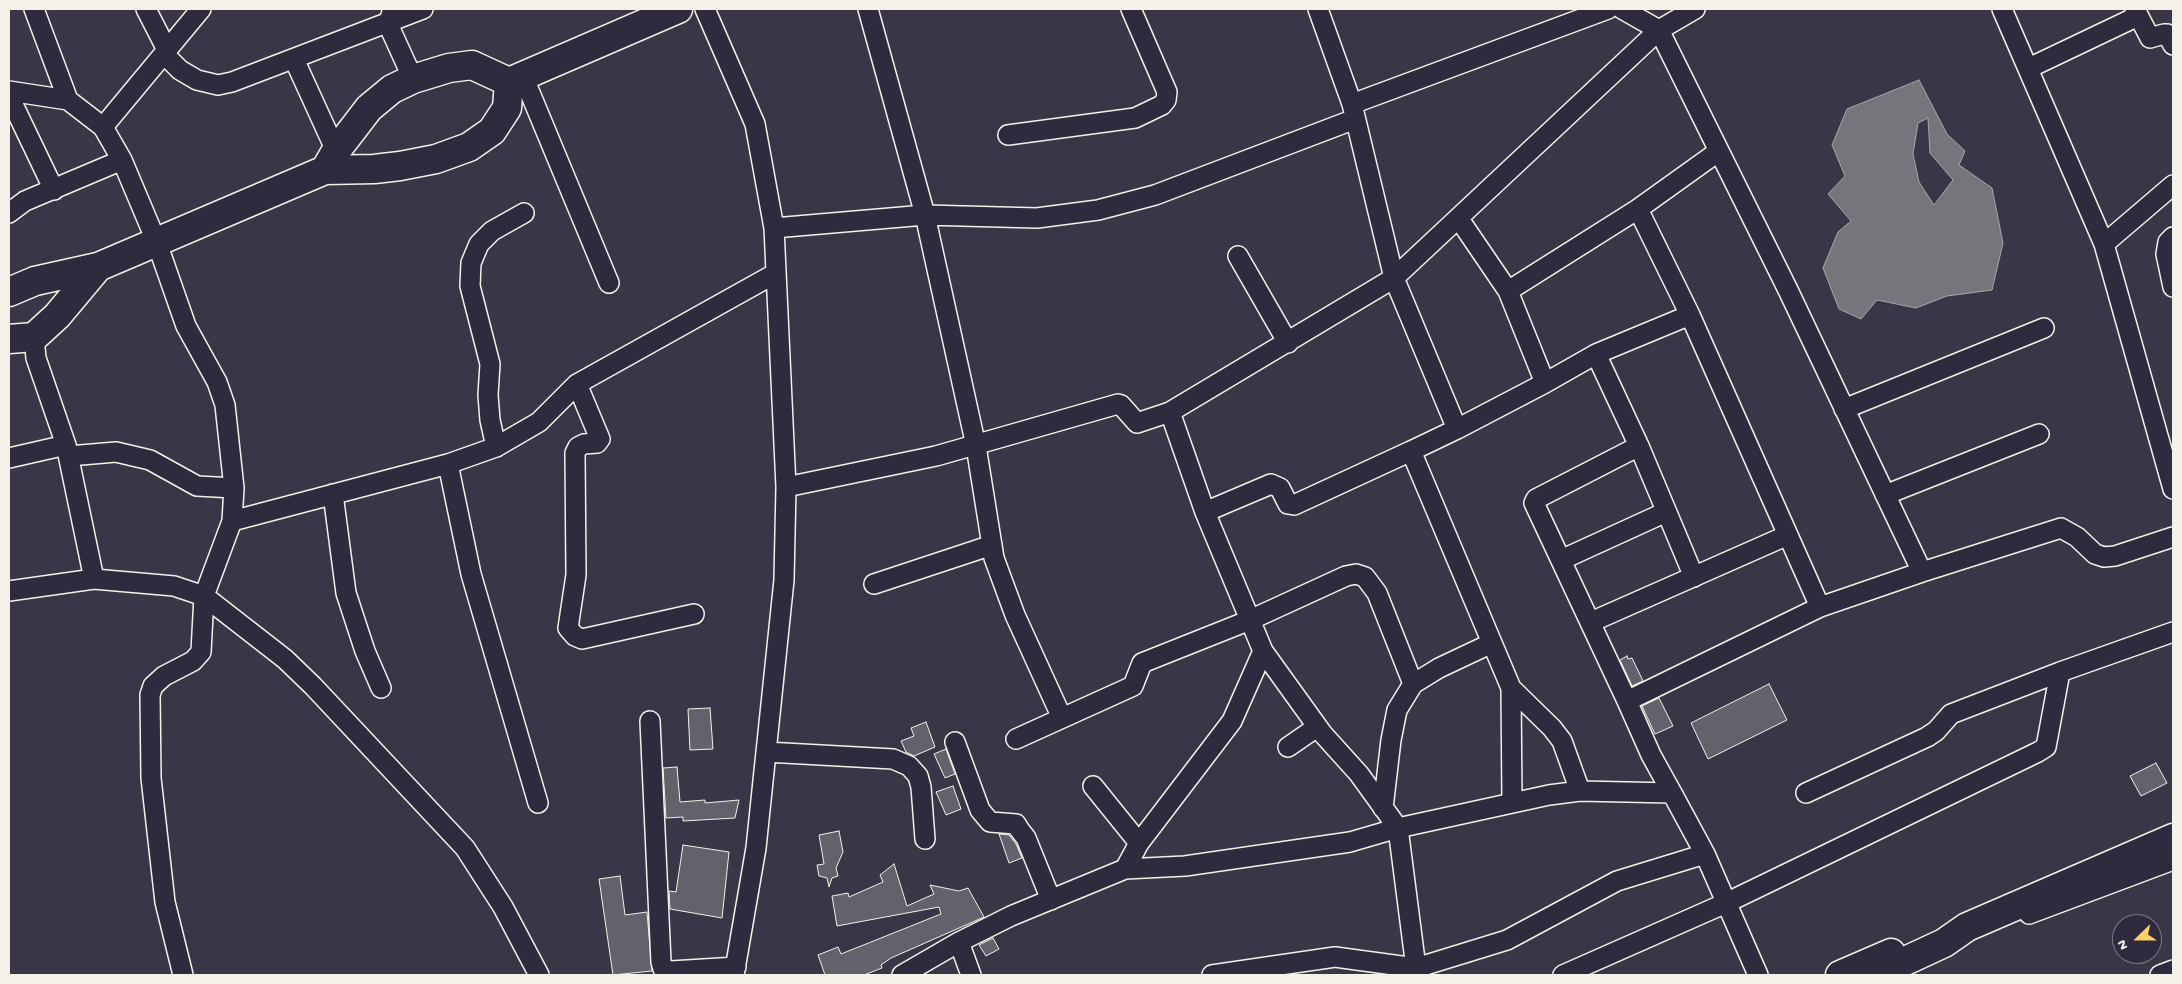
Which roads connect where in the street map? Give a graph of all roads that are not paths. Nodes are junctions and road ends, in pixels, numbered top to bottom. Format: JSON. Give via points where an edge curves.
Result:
{"nodes":[{"id":1,"x":34,"y":9,"type":"edge"},
{"id":2,"x":146,"y":9,"type":"edge"},
{"id":3,"x":202,"y":9,"type":"edge"},
{"id":4,"x":424,"y":9,"type":"edge"},
{"id":5,"x":678,"y":9,"type":"edge"},
{"id":6,"x":705,"y":9,"type":"edge"},
{"id":7,"x":868,"y":9,"type":"edge"},
{"id":8,"x":1131,"y":9,"type":"edge"},
{"id":9,"x":1318,"y":9,"type":"edge"},
{"id":10,"x":1608,"y":9,"type":"edge"},
{"id":11,"x":1622,"y":9,"type":"edge"},
{"id":12,"x":1695,"y":9,"type":"edge"},
{"id":13,"x":2002,"y":9,"type":"edge"},
{"id":14,"x":2137,"y":12,"type":"edge"},
{"id":15,"x":1677,"y":14,"type":"edge"},
{"id":16,"x":391,"y":16,"type":"edge"},
{"id":17,"x":1659,"y":30,"type":"junction"},
{"id":18,"x":2173,"y":44,"type":"edge"},
{"id":19,"x":165,"y":52,"type":"junction"},
{"id":20,"x":294,"y":59,"type":"junction"},
{"id":21,"x":2029,"y":68,"type":"junction"},
{"id":22,"x":413,"y":79,"type":"junction"},
{"id":23,"x":516,"y":79,"type":"junction"},
{"id":24,"x":9,"y":97,"type":"edge"},
{"id":25,"x":68,"y":100,"type":"junction"},
{"id":26,"x":1354,"y":111,"type":"junction"},
{"id":27,"x":102,"y":126,"type":"junction"},
{"id":28,"x":1008,"y":135,"type":"dead end"},
{"id":29,"x":1719,"y":150,"type":"junction"},
{"id":30,"x":122,"y":160,"type":"junction"},
{"id":31,"x":330,"y":160,"type":"junction"},
{"id":32,"x":2173,"y":185,"type":"edge"},
{"id":33,"x":54,"y":190,"type":"junction"},
{"id":34,"x":1638,"y":209,"type":"junction"},
{"id":35,"x":9,"y":213,"type":"edge"},
{"id":36,"x":524,"y":213,"type":"dead end"},
{"id":37,"x":925,"y":215,"type":"junction"},
{"id":38,"x":1459,"y":219,"type":"junction"},
{"id":39,"x":774,"y":228,"type":"junction"},
{"id":40,"x":2173,"y":236,"type":"edge"},
{"id":41,"x":157,"y":244,"type":"junction"},
{"id":42,"x":2104,"y":244,"type":"junction"},
{"id":43,"x":1238,"y":256,"type":"dead end"},
{"id":44,"x":98,"y":267,"type":"junction"},
{"id":45,"x":776,"y":273,"type":"junction"},
{"id":46,"x":1394,"y":278,"type":"junction"},
{"id":47,"x":609,"y":283,"type":"dead end"},
{"id":48,"x":2173,"y":287,"type":"edge"},
{"id":49,"x":1508,"y":291,"type":"junction"},
{"id":50,"x":9,"y":292,"type":"edge"},
{"id":51,"x":1690,"y":315,"type":"junction"},
{"id":52,"x":2044,"y":328,"type":"dead end"},
{"id":53,"x":21,"y":338,"type":"edge"},
{"id":54,"x":1288,"y":343,"type":"junction"},
{"id":55,"x":1596,"y":354,"type":"junction"},
{"id":56,"x":1545,"y":382,"type":"junction"},
{"id":57,"x":577,"y":384,"type":"junction"},
{"id":58,"x":1844,"y":408,"type":"junction"},
{"id":59,"x":1170,"y":412,"type":"junction"},
{"id":60,"x":1457,"y":429,"type":"junction"},
{"id":61,"x":2039,"y":434,"type":"dead end"},
{"id":62,"x":976,"y":446,"type":"junction"},
{"id":63,"x":1638,"y":446,"type":"junction"},
{"id":64,"x":496,"y":447,"type":"junction"},
{"id":65,"x":67,"y":450,"type":"junction"},
{"id":66,"x":1411,"y":451,"type":"junction"},
{"id":67,"x":2168,"y":454,"type":"edge"},
{"id":68,"x":9,"y":458,"type":"edge"},
{"id":69,"x":448,"y":464,"type":"junction"},
{"id":70,"x":786,"y":487,"type":"junction"},
{"id":71,"x":234,"y":488,"type":"junction"},
{"id":72,"x":2173,"y":490,"type":"edge"},
{"id":73,"x":333,"y":494,"type":"junction"},
{"id":74,"x":1885,"y":495,"type":"junction"},
{"id":75,"x":1205,"y":512,"type":"junction"},
{"id":76,"x":1666,"y":512,"type":"junction"},
{"id":77,"x":232,"y":521,"type":"junction"},
{"id":78,"x":1788,"y":535,"type":"junction"},
{"id":79,"x":2173,"y":537,"type":"edge"},
{"id":80,"x":992,"y":545,"type":"junction"},
{"id":81,"x":1561,"y":560,"type":"junction"},
{"id":82,"x":1922,"y":572,"type":"junction"},
{"id":83,"x":1694,"y":577,"type":"junction"},
{"id":84,"x":94,"y":580,"type":"junction"},
{"id":85,"x":874,"y":584,"type":"dead end"},
{"id":86,"x":9,"y":591,"type":"edge"},
{"id":87,"x":204,"y":596,"type":"junction"},
{"id":88,"x":1820,"y":607,"type":"junction"},
{"id":89,"x":694,"y":614,"type":"dead end"},
{"id":90,"x":1250,"y":620,"type":"junction"},
{"id":91,"x":1591,"y":622,"type":"junction"},
{"id":92,"x":2173,"y":632,"type":"edge"},
{"id":93,"x":1492,"y":643,"type":"junction"},
{"id":94,"x":1263,"y":651,"type":"junction"},
{"id":95,"x":2060,"y":672,"type":"junction"},
{"id":96,"x":1413,"y":684,"type":"junction"},
{"id":97,"x":381,"y":688,"type":"dead end"},
{"id":98,"x":1511,"y":688,"type":"junction"},
{"id":99,"x":1627,"y":701,"type":"junction"},
{"id":100,"x":1062,"y":718,"type":"junction"},
{"id":101,"x":650,"y":721,"type":"dead end"},
{"id":102,"x":1317,"y":727,"type":"junction"},
{"id":103,"x":1016,"y":739,"type":"dead end"},
{"id":104,"x":955,"y":742,"type":"dead end"},
{"id":105,"x":1288,"y":747,"type":"dead end"},
{"id":106,"x":766,"y":752,"type":"junction"},
{"id":107,"x":1093,"y":786,"type":"dead end"},
{"id":108,"x":1580,"y":791,"type":"junction"},
{"id":109,"x":1806,"y":792,"type":"dead end"},
{"id":110,"x":1672,"y":793,"type":"junction"},
{"id":111,"x":538,"y":803,"type":"dead end"},
{"id":112,"x":1512,"y":803,"type":"junction"},
{"id":113,"x":1383,"y":808,"type":"junction"},
{"id":114,"x":1398,"y":828,"type":"junction"},
{"id":115,"x":2173,"y":838,"type":"edge"},
{"id":116,"x":926,"y":839,"type":"dead end"},
{"id":117,"x":1139,"y":843,"type":"junction"},
{"id":118,"x":1705,"y":854,"type":"junction"},
{"id":119,"x":2173,"y":860,"type":"edge"},
{"id":120,"x":1125,"y":869,"type":"junction"},
{"id":121,"x":1051,"y":900,"type":"junction"},
{"id":122,"x":1726,"y":902,"type":"junction"},
{"id":123,"x":1979,"y":922,"type":"junction"},
{"id":124,"x":959,"y":942,"type":"junction"},
{"id":125,"x":2173,"y":970,"type":"edge"},
{"id":126,"x":735,"y":971,"type":"edge"},
{"id":127,"x":1417,"y":972,"type":"edge"},
{"id":128,"x":1886,"y":973,"type":"edge"},
{"id":129,"x":183,"y":975,"type":"edge"},
{"id":130,"x":539,"y":975,"type":"edge"},
{"id":131,"x":902,"y":975,"type":"edge"},
{"id":132,"x":972,"y":975,"type":"edge"},
{"id":133,"x":1212,"y":975,"type":"edge"},
{"id":134,"x":1563,"y":975,"type":"edge"},
{"id":135,"x":1758,"y":975,"type":"edge"},
{"id":136,"x":1840,"y":975,"type":"edge"},
{"id":137,"x":2160,"y":975,"type":"edge"}],
"edges":[{"from":1,"to":25,"type":"street"},
{"from":2,"to":19,"type":"street"},
{"from":3,"to":19,"type":"street"},
{"from":4,"to":16,"type":"street"},
{"from":5,"to":23,"type":"street"},
{"from":6,"to":39,"type":"street","via":[[754,124]]},
{"from":7,"to":37,"type":"street"},
{"from":8,"to":28,"type":"street","via":[[1167,92],[1162,105],[1135,118]]},
{"from":9,"to":26,"type":"street"},
{"from":10,"to":26,"type":"street"},
{"from":11,"to":17,"type":"street"},
{"from":12,"to":15,"type":"street"},
{"from":13,"to":21,"type":"street"},
{"from":14,"to":18,"type":"street","via":[[2150,38],[2167,34]]},
{"from":14,"to":21,"type":"street"},
{"from":15,"to":17,"type":"street"},
{"from":16,"to":20,"type":"street"},
{"from":16,"to":22,"type":"street"},
{"from":17,"to":29,"type":"street"},
{"from":17,"to":38,"type":"street"},
{"from":19,"to":20,"type":"street","via":[[180,70],[197,80],[218,85]]},
{"from":19,"to":27,"type":"street"},
{"from":20,"to":31,"type":"street"},
{"from":21,"to":42,"type":"street"},
{"from":22,"to":23,"type":"street","via":[[472,65]]},
{"from":22,"to":31,"type":"street","via":[[392,88],[369,108]]},
{"from":23,"to":31,"type":"street","via":[[507,108],[492,131],[468,147],[436,158],[374,169]]},
{"from":23,"to":47,"type":"street"},
{"from":24,"to":25,"type":"street"},
{"from":24,"to":33,"type":"street"},
{"from":25,"to":27,"type":"street"},
{"from":26,"to":37,"type":"street","via":[[1155,195],[1098,210],[1037,218]]},
{"from":26,"to":46,"type":"street"},
{"from":27,"to":30,"type":"street"},
{"from":29,"to":34,"type":"street"},
{"from":29,"to":58,"type":"street"},
{"from":30,"to":33,"type":"street"},
{"from":30,"to":41,"type":"street"},
{"from":31,"to":41,"type":"street"},
{"from":32,"to":42,"type":"street"},
{"from":33,"to":35,"type":"street","via":[[25,201]]},
{"from":34,"to":49,"type":"street"},
{"from":34,"to":51,"type":"street"},
{"from":36,"to":64,"type":"street","via":[[492,231],[479,244],[471,263],[470,286],[490,364],[488,395]]},
{"from":37,"to":39,"type":"street"},
{"from":37,"to":62,"type":"street"},
{"from":38,"to":46,"type":"street"},
{"from":38,"to":49,"type":"street"},
{"from":39,"to":45,"type":"street"},
{"from":40,"to":48,"type":"street","via":[[2166,254]]},
{"from":41,"to":44,"type":"street"},
{"from":41,"to":71,"type":"street","via":[[186,326],[217,382],[224,405]]},
{"from":42,"to":67,"type":"street"},
{"from":43,"to":54,"type":"street"},
{"from":44,"to":50,"type":"street","via":[[35,281]]},
{"from":44,"to":53,"type":"street","via":[[57,316]]},
{"from":45,"to":57,"type":"street"},
{"from":45,"to":70,"type":"street"},
{"from":46,"to":54,"type":"street"},
{"from":46,"to":60,"type":"street"},
{"from":49,"to":56,"type":"street"},
{"from":51,"to":55,"type":"street"},
{"from":51,"to":78,"type":"street"},
{"from":52,"to":58,"type":"street"},
{"from":53,"to":65,"type":"street","via":[[36,358]]},
{"from":54,"to":59,"type":"street"},
{"from":55,"to":56,"type":"street"},
{"from":55,"to":63,"type":"street"},
{"from":56,"to":60,"type":"street"},
{"from":57,"to":64,"type":"street","via":[[539,422]]},
{"from":57,"to":89,"type":"street","via":[[600,440],[578,447],[575,453],[576,575],[568,628],[582,639]]},
{"from":58,"to":74,"type":"street"},
{"from":59,"to":62,"type":"street","via":[[1136,423],[1118,404]]},
{"from":59,"to":75,"type":"street"},
{"from":60,"to":66,"type":"street"},
{"from":61,"to":74,"type":"street"},
{"from":62,"to":70,"type":"street"},
{"from":62,"to":80,"type":"street"},
{"from":63,"to":76,"type":"street"},
{"from":63,"to":81,"type":"street","via":[[1536,499],[1534,503]]},
{"from":64,"to":69,"type":"street"},
{"from":65,"to":68,"type":"street"},
{"from":65,"to":71,"type":"street","via":[[116,452],[150,460],[198,486]]},
{"from":65,"to":84,"type":"street"},
{"from":66,"to":75,"type":"street","via":[[1294,504],[1288,504],[1280,488],[1271,484]]},
{"from":66,"to":93,"type":"street"},
{"from":67,"to":72,"type":"street"},
{"from":69,"to":73,"type":"street"},
{"from":69,"to":111,"type":"street","via":[[471,574]]},
{"from":70,"to":106,"type":"street","via":[[784,580]]},
{"from":71,"to":77,"type":"street"},
{"from":73,"to":77,"type":"street"},
{"from":73,"to":97,"type":"street","via":[[346,593]]},
{"from":74,"to":82,"type":"street"},
{"from":75,"to":90,"type":"street"},
{"from":76,"to":81,"type":"street"},
{"from":76,"to":83,"type":"street"},
{"from":77,"to":87,"type":"street"},
{"from":78,"to":83,"type":"street"},
{"from":78,"to":88,"type":"street"},
{"from":79,"to":82,"type":"street","via":[[2104,557],[2095,554],[2069,530],[2061,528]]},
{"from":80,"to":85,"type":"street"},
{"from":80,"to":100,"type":"street","via":[[1015,615]]},
{"from":81,"to":91,"type":"street"},
{"from":82,"to":88,"type":"street"},
{"from":83,"to":91,"type":"street"},
{"from":84,"to":86,"type":"street"},
{"from":84,"to":87,"type":"street","via":[[174,586]]},
{"from":87,"to":129,"type":"street","via":[[201,652],[193,661],[164,676],[153,686],[150,695],[151,778],[165,902]]},
{"from":87,"to":130,"type":"street","via":[[285,659],[313,686],[465,848],[503,907]]},
{"from":88,"to":99,"type":"street"},
{"from":90,"to":94,"type":"street"},
{"from":90,"to":96,"type":"street","via":[[1346,576],[1356,574],[1365,577],[1377,594]]},
{"from":90,"to":100,"type":"street","via":[[1142,663],[1133,686]]},
{"from":91,"to":99,"type":"street"},
{"from":92,"to":95,"type":"street"},
{"from":93,"to":96,"type":"street"},
{"from":93,"to":98,"type":"street"},
{"from":94,"to":102,"type":"street"},
{"from":94,"to":117,"type":"street","via":[[1232,721]]},
{"from":95,"to":109,"type":"street","via":[[1951,714],[1927,737]]},
{"from":95,"to":122,"type":"street","via":[[2046,747]]},
{"from":96,"to":113,"type":"street","via":[[1397,710]]},
{"from":98,"to":108,"type":"street","via":[[1562,741]]},
{"from":98,"to":112,"type":"street"},
{"from":99,"to":110,"type":"street"},
{"from":100,"to":103,"type":"street"},
{"from":101,"to":126,"type":"street","via":[[661,962],[664,969],[671,971]]},
{"from":102,"to":105,"type":"street"},
{"from":102,"to":113,"type":"street","via":[[1359,774]]},
{"from":104,"to":121,"type":"street","via":[[980,810],[990,822],[1016,824],[1026,838]]},
{"from":106,"to":116,"type":"street","via":[[894,759],[909,766],[918,776],[921,786]]},
{"from":106,"to":126,"type":"street","via":[[756,848]]},
{"from":107,"to":117,"type":"street"},
{"from":108,"to":110,"type":"street"},
{"from":108,"to":112,"type":"street"},
{"from":110,"to":118,"type":"street"},
{"from":112,"to":114,"type":"street"},
{"from":113,"to":114,"type":"street"},
{"from":114,"to":120,"type":"street","via":[[1340,844],[1185,866]]},
{"from":114,"to":127,"type":"street"},
{"from":115,"to":123,"type":"street"},
{"from":117,"to":120,"type":"street"},
{"from":118,"to":122,"type":"street"},
{"from":118,"to":127,"type":"street","via":[[1617,881],[1507,940]]},
{"from":119,"to":123,"type":"street","via":[[2028,914]]},
{"from":120,"to":121,"type":"street"},
{"from":121,"to":124,"type":"street"},
{"from":122,"to":134,"type":"street"},
{"from":122,"to":135,"type":"street"},
{"from":123,"to":128,"type":"street"},
{"from":123,"to":136,"type":"street","via":[[1946,928]]},
{"from":124,"to":131,"type":"street"},
{"from":124,"to":132,"type":"street"},
{"from":125,"to":137,"type":"street"},
{"from":127,"to":133,"type":"street","via":[[1335,957]]}]}
